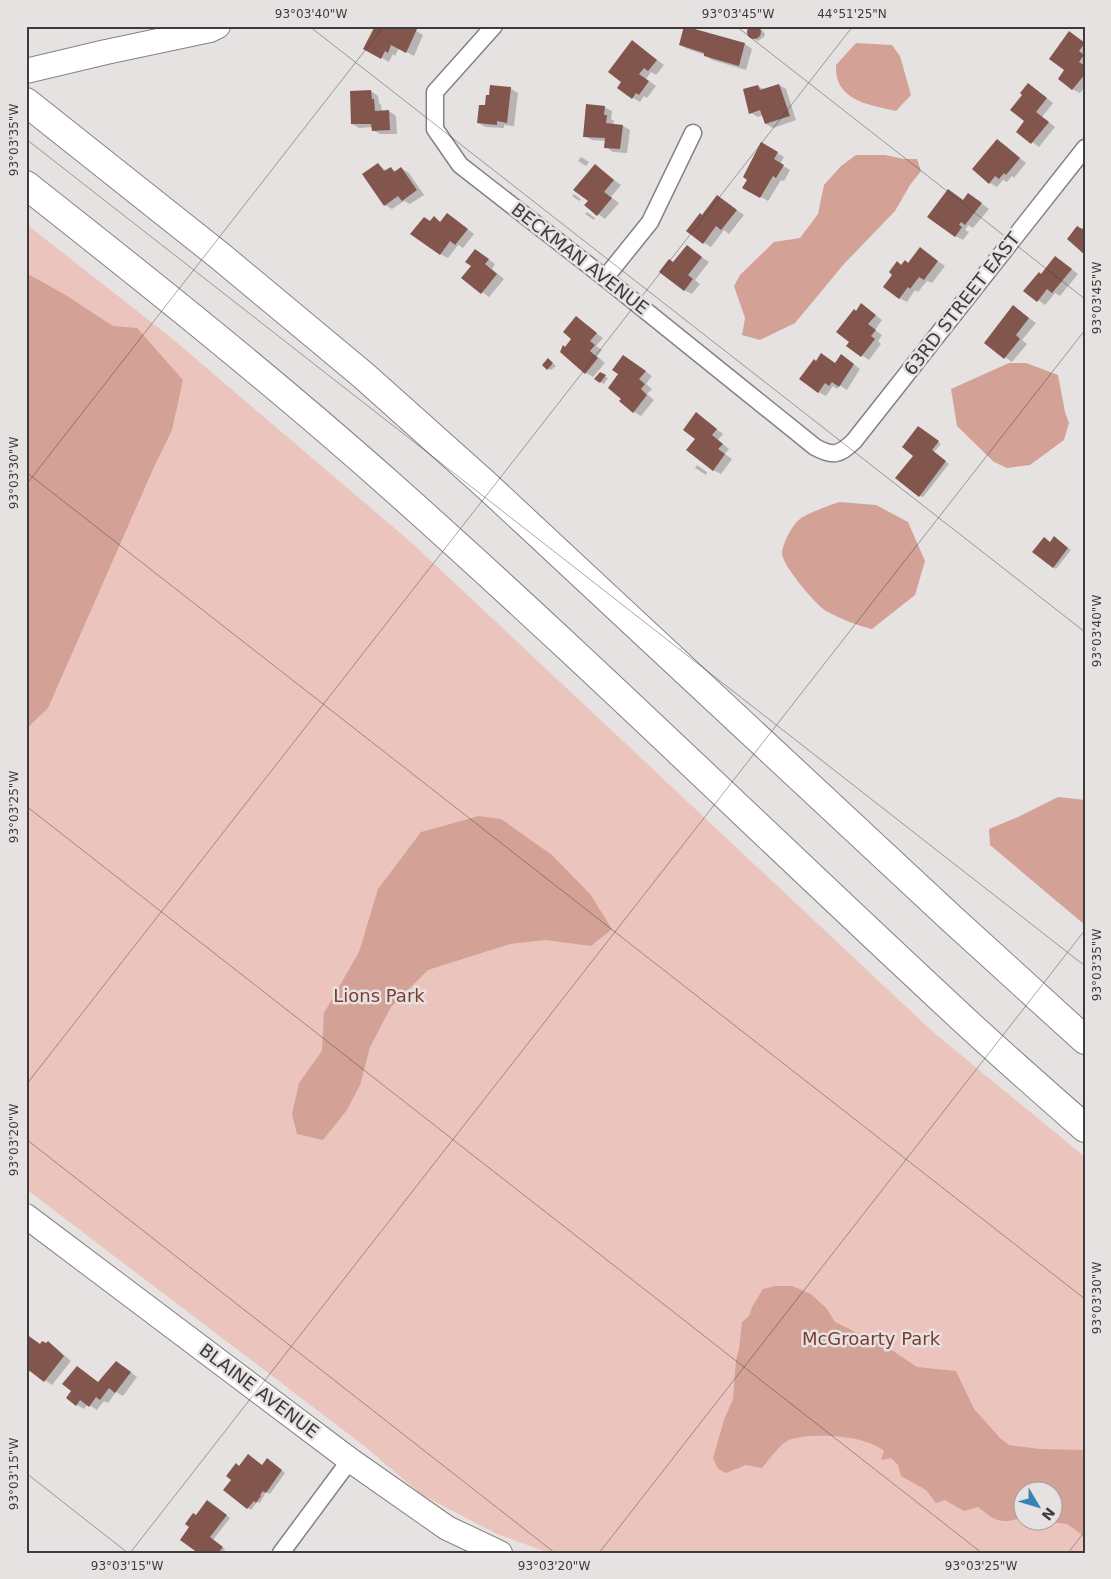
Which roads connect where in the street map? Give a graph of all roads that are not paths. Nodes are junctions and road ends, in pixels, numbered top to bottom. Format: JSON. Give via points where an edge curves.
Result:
{"nodes":[{"id":1,"x":218,"y":26,"type":"edge"},
{"id":2,"x":494,"y":26,"type":"edge"},
{"id":3,"x":26,"y":71,"type":"edge"},
{"id":4,"x":26,"y":102,"type":"edge"},
{"id":5,"x":693,"y":133,"type":"dead end"},
{"id":6,"x":1085,"y":148,"type":"edge"},
{"id":7,"x":26,"y":185,"type":"edge"},
{"id":8,"x":605,"y":278,"type":"junction"},
{"id":9,"x":834,"y":454,"type":"joint"},
{"id":10,"x":1085,"y":1040,"type":"edge"},
{"id":11,"x":1085,"y":1128,"type":"edge"},
{"id":12,"x":26,"y":1216,"type":"edge"},
{"id":13,"x":350,"y":1460,"type":"junction"},
{"id":14,"x":281,"y":1553,"type":"edge"},
{"id":15,"x":500,"y":1553,"type":"edge"}],
"edges":[{"from":1,"to":3,"type":"street"},
{"from":2,"to":8,"type":"street","name":"BECKMAN AVENUE","via":[[435,92],[435,129],[460,165]]},
{"from":4,"to":10,"type":"highway","via":[[363,375]]},
{"from":5,"to":8,"type":"street","via":[[650,222]]},
{"from":6,"to":9,"type":"street","name":"63RD STREET EAST","via":[[854,441],[845,450]]},
{"from":7,"to":11,"type":"highway","via":[[139,274],[388,483],[670,741],[964,1020]]},
{"from":8,"to":9,"type":"street","name":"BECKMAN AVENUE","via":[[815,447]]},
{"from":12,"to":13,"type":"street","name":"BLAINE AVENUE"},
{"from":13,"to":14,"type":"street"},
{"from":13,"to":15,"type":"street","name":"BLAINE AVENUE","via":[[447,1528]]}]}
